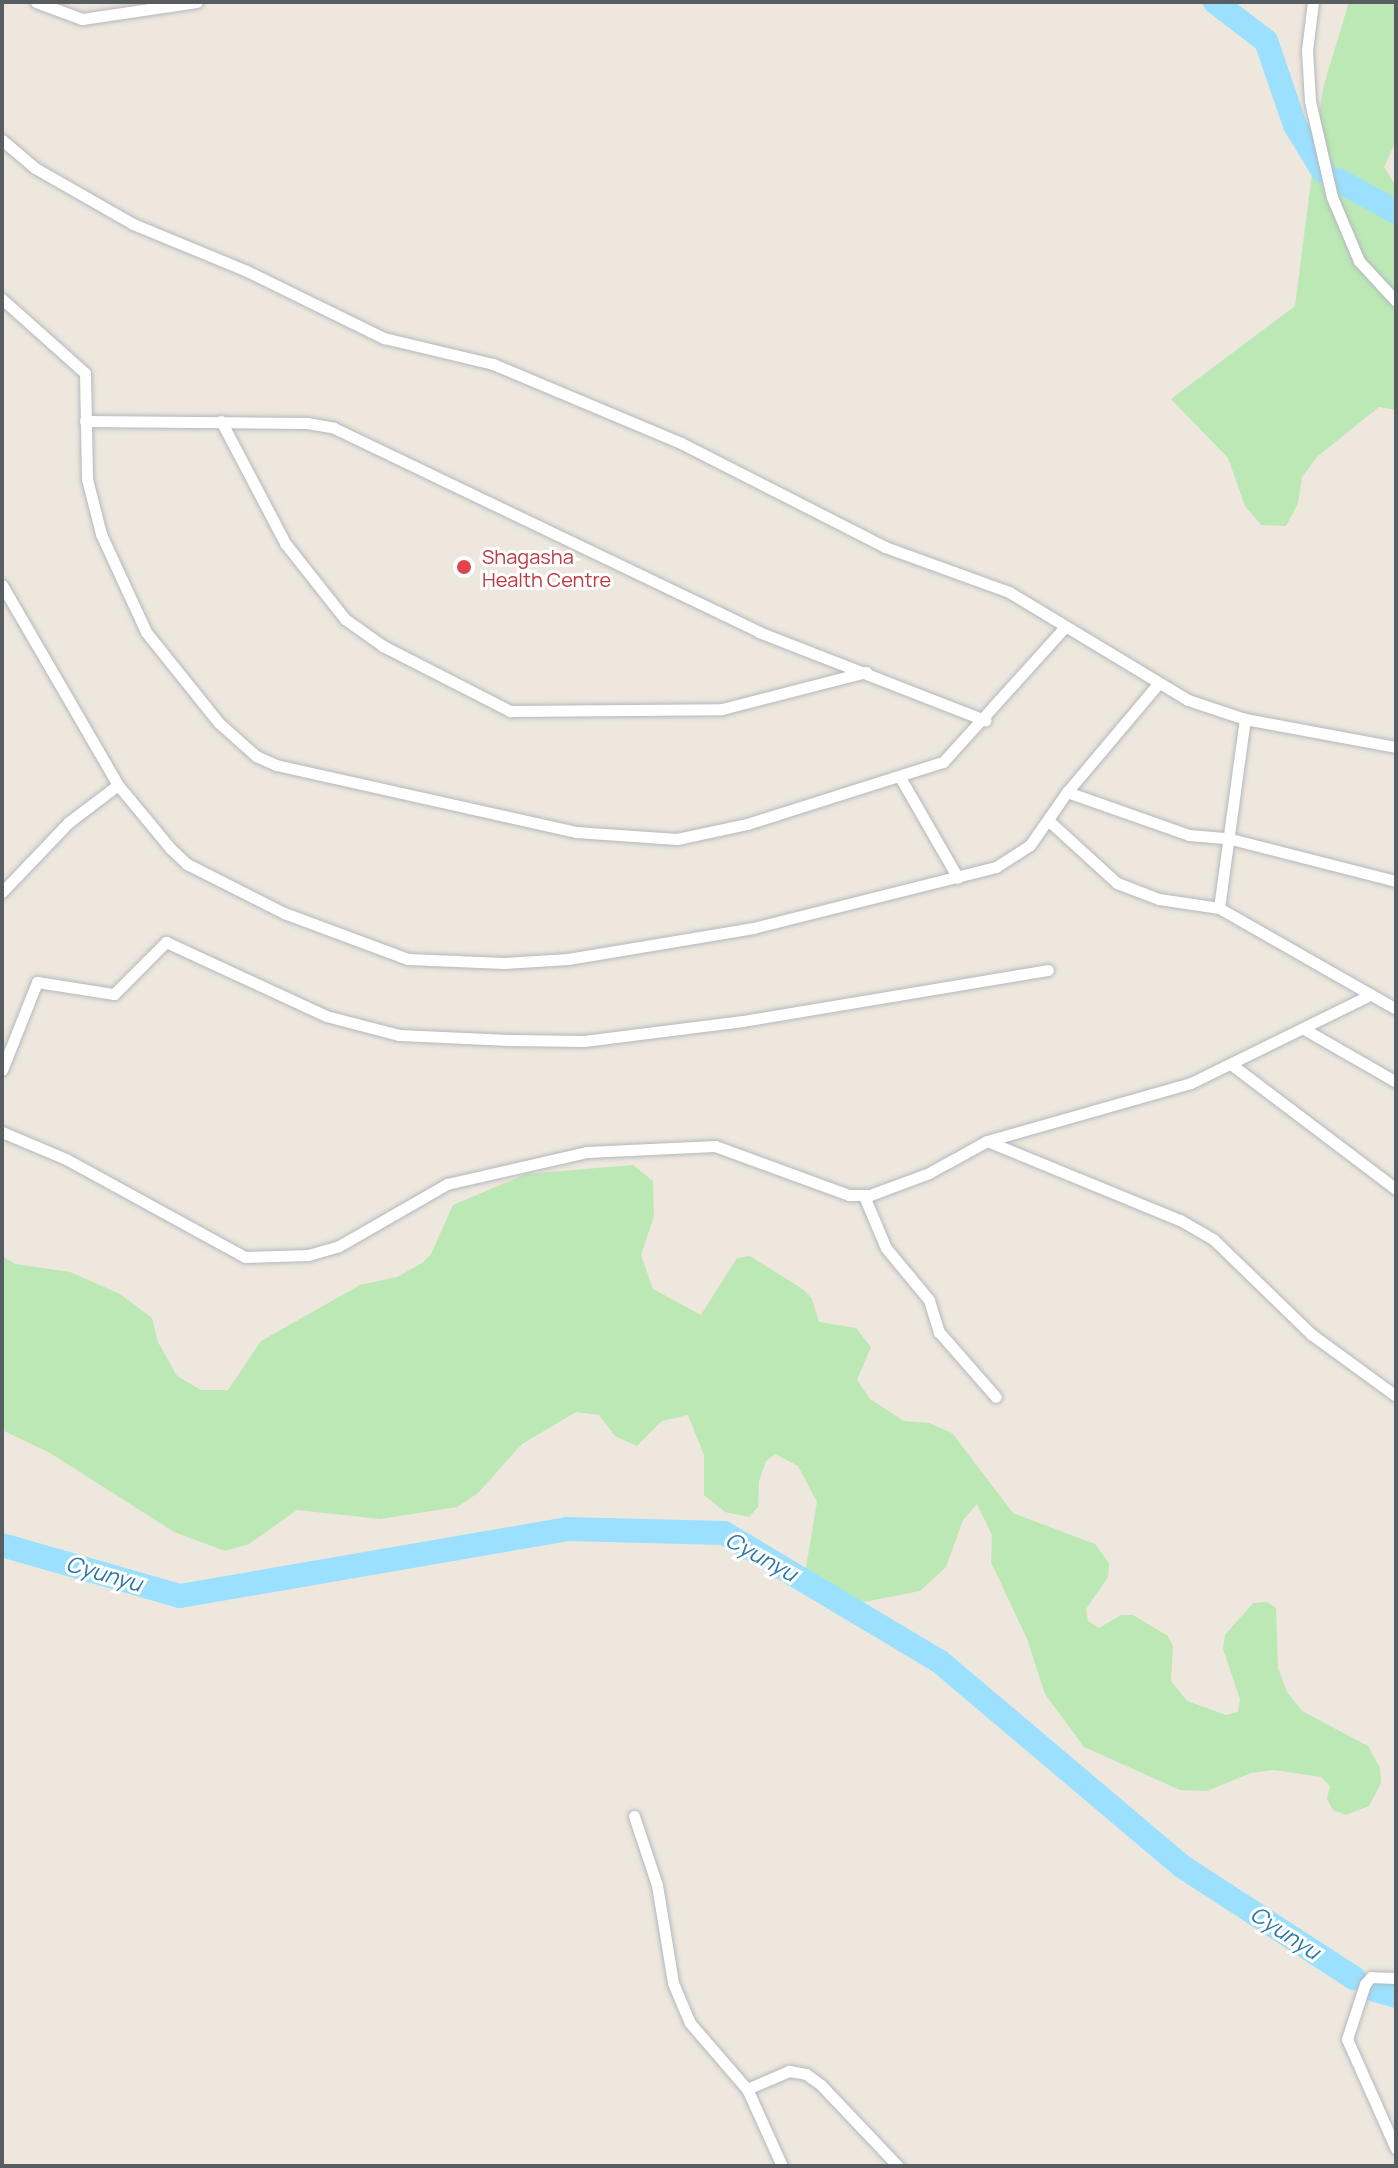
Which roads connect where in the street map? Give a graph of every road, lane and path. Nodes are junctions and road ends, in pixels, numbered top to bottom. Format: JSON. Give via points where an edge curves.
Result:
{"nodes":[{"id":1,"x":36,"y":2,"type":"edge"},
{"id":2,"x":197,"y":2,"type":"edge"},
{"id":3,"x":1313,"y":2,"type":"edge"},
{"id":4,"x":2,"y":140,"type":"edge"},
{"id":5,"x":2,"y":299,"type":"edge"},
{"id":6,"x":1396,"y":301,"type":"edge"},
{"id":7,"x":85,"y":421,"type":"junction"},
{"id":8,"x":221,"y":421,"type":"junction"},
{"id":9,"x":2,"y":585,"type":"edge"},
{"id":10,"x":1064,"y":628,"type":"junction"},
{"id":11,"x":866,"y":672,"type":"junction"},
{"id":12,"x":1158,"y":684,"type":"junction"},
{"id":13,"x":1245,"y":719,"type":"junction"},
{"id":14,"x":985,"y":720,"type":"junction"},
{"id":15,"x":1396,"y":747,"type":"edge"},
{"id":16,"x":901,"y":779,"type":"junction"},
{"id":17,"x":118,"y":785,"type":"junction"},
{"id":18,"x":1067,"y":792,"type":"junction"},
{"id":19,"x":1049,"y":821,"type":"junction"},
{"id":20,"x":1227,"y":838,"type":"junction"},
{"id":21,"x":958,"y":878,"type":"junction"},
{"id":22,"x":1396,"y":881,"type":"edge"},
{"id":23,"x":2,"y":892,"type":"edge"},
{"id":24,"x":1219,"y":908,"type":"junction"},
{"id":25,"x":1048,"y":970,"type":"dead end"},
{"id":26,"x":1368,"y":996,"type":"junction"},
{"id":27,"x":1396,"y":1009,"type":"edge"},
{"id":28,"x":1304,"y":1029,"type":"junction"},
{"id":29,"x":1232,"y":1065,"type":"junction"},
{"id":30,"x":2,"y":1070,"type":"edge"},
{"id":31,"x":1396,"y":1082,"type":"edge"},
{"id":32,"x":2,"y":1132,"type":"edge"},
{"id":33,"x":987,"y":1141,"type":"junction"},
{"id":34,"x":1396,"y":1189,"type":"edge"},
{"id":35,"x":864,"y":1196,"type":"junction"},
{"id":36,"x":1396,"y":1396,"type":"edge"},
{"id":37,"x":996,"y":1397,"type":"dead end"},
{"id":38,"x":634,"y":1816,"type":"dead end"},
{"id":39,"x":1396,"y":1978,"type":"edge"},
{"id":40,"x":747,"y":2089,"type":"junction"},
{"id":41,"x":1396,"y":2149,"type":"edge"},
{"id":42,"x":782,"y":2166,"type":"edge"},
{"id":43,"x":898,"y":2166,"type":"edge"}],
"edges":[{"from":1,"to":2,"type":"street","via":[[82,19]]},
{"from":3,"to":6,"type":"street","via":[[1307,50],[1310,101],[1332,197],[1359,261]]},
{"from":4,"to":10,"type":"street","via":[[35,168],[133,224],[247,271],[398,344],[493,364],[681,443],[885,547],[1009,592]]},
{"from":5,"to":7,"type":"street","via":[[84,371]]},
{"from":7,"to":8,"type":"street"},
{"from":7,"to":16,"type":"street","via":[[87,479],[101,534],[146,632],[219,723],[256,756],[576,832],[677,839]]},
{"from":8,"to":11,"type":"street","via":[[334,428],[759,632]]},
{"from":8,"to":11,"type":"street","via":[[285,543],[345,619],[383,646],[510,711],[722,709]]},
{"from":9,"to":17,"type":"street"},
{"from":10,"to":12,"type":"street"},
{"from":10,"to":14,"type":"street"},
{"from":11,"to":14,"type":"street"},
{"from":12,"to":13,"type":"street"},
{"from":12,"to":18,"type":"street"},
{"from":13,"to":15,"type":"street"},
{"from":13,"to":20,"type":"street"},
{"from":14,"to":16,"type":"street","via":[[943,762]]},
{"from":16,"to":21,"type":"street"},
{"from":17,"to":21,"type":"street","via":[[187,864],[284,913],[408,959],[568,959],[753,928]]},
{"from":17,"to":23,"type":"street","via":[[69,822]]},
{"from":18,"to":19,"type":"street"},
{"from":18,"to":20,"type":"street","via":[[1189,835]]},
{"from":19,"to":21,"type":"street","via":[[1015,857]]},
{"from":19,"to":24,"type":"street","via":[[1117,883],[1159,899]]},
{"from":20,"to":22,"type":"street"},
{"from":20,"to":24,"type":"street"},
{"from":24,"to":26,"type":"street"},
{"from":25,"to":30,"type":"street","via":[[743,1021],[584,1041],[509,1040],[399,1035],[326,1016],[166,942],[114,994],[37,982]]},
{"from":26,"to":27,"type":"street"},
{"from":26,"to":28,"type":"street"},
{"from":28,"to":29,"type":"street"},
{"from":28,"to":31,"type":"street"},
{"from":29,"to":33,"type":"street","via":[[1137,1102]]},
{"from":29,"to":34,"type":"street"},
{"from":32,"to":35,"type":"street","via":[[66,1159],[245,1257],[322,1253],[447,1184],[587,1152],[715,1146]]},
{"from":33,"to":35,"type":"street","via":[[929,1173]]},
{"from":33,"to":36,"type":"street","via":[[1180,1220],[1214,1240],[1311,1334]]},
{"from":35,"to":37,"type":"street","via":[[886,1248],[929,1300],[939,1332]]},
{"from":38,"to":40,"type":"street","via":[[657,1885],[673,1983],[690,2023]]},
{"from":39,"to":41,"type":"street","via":[[1371,1977],[1365,1984],[1347,2039]]},
{"from":40,"to":42,"type":"street"},
{"from":40,"to":43,"type":"street","via":[[789,2071],[806,2074]]}]}
